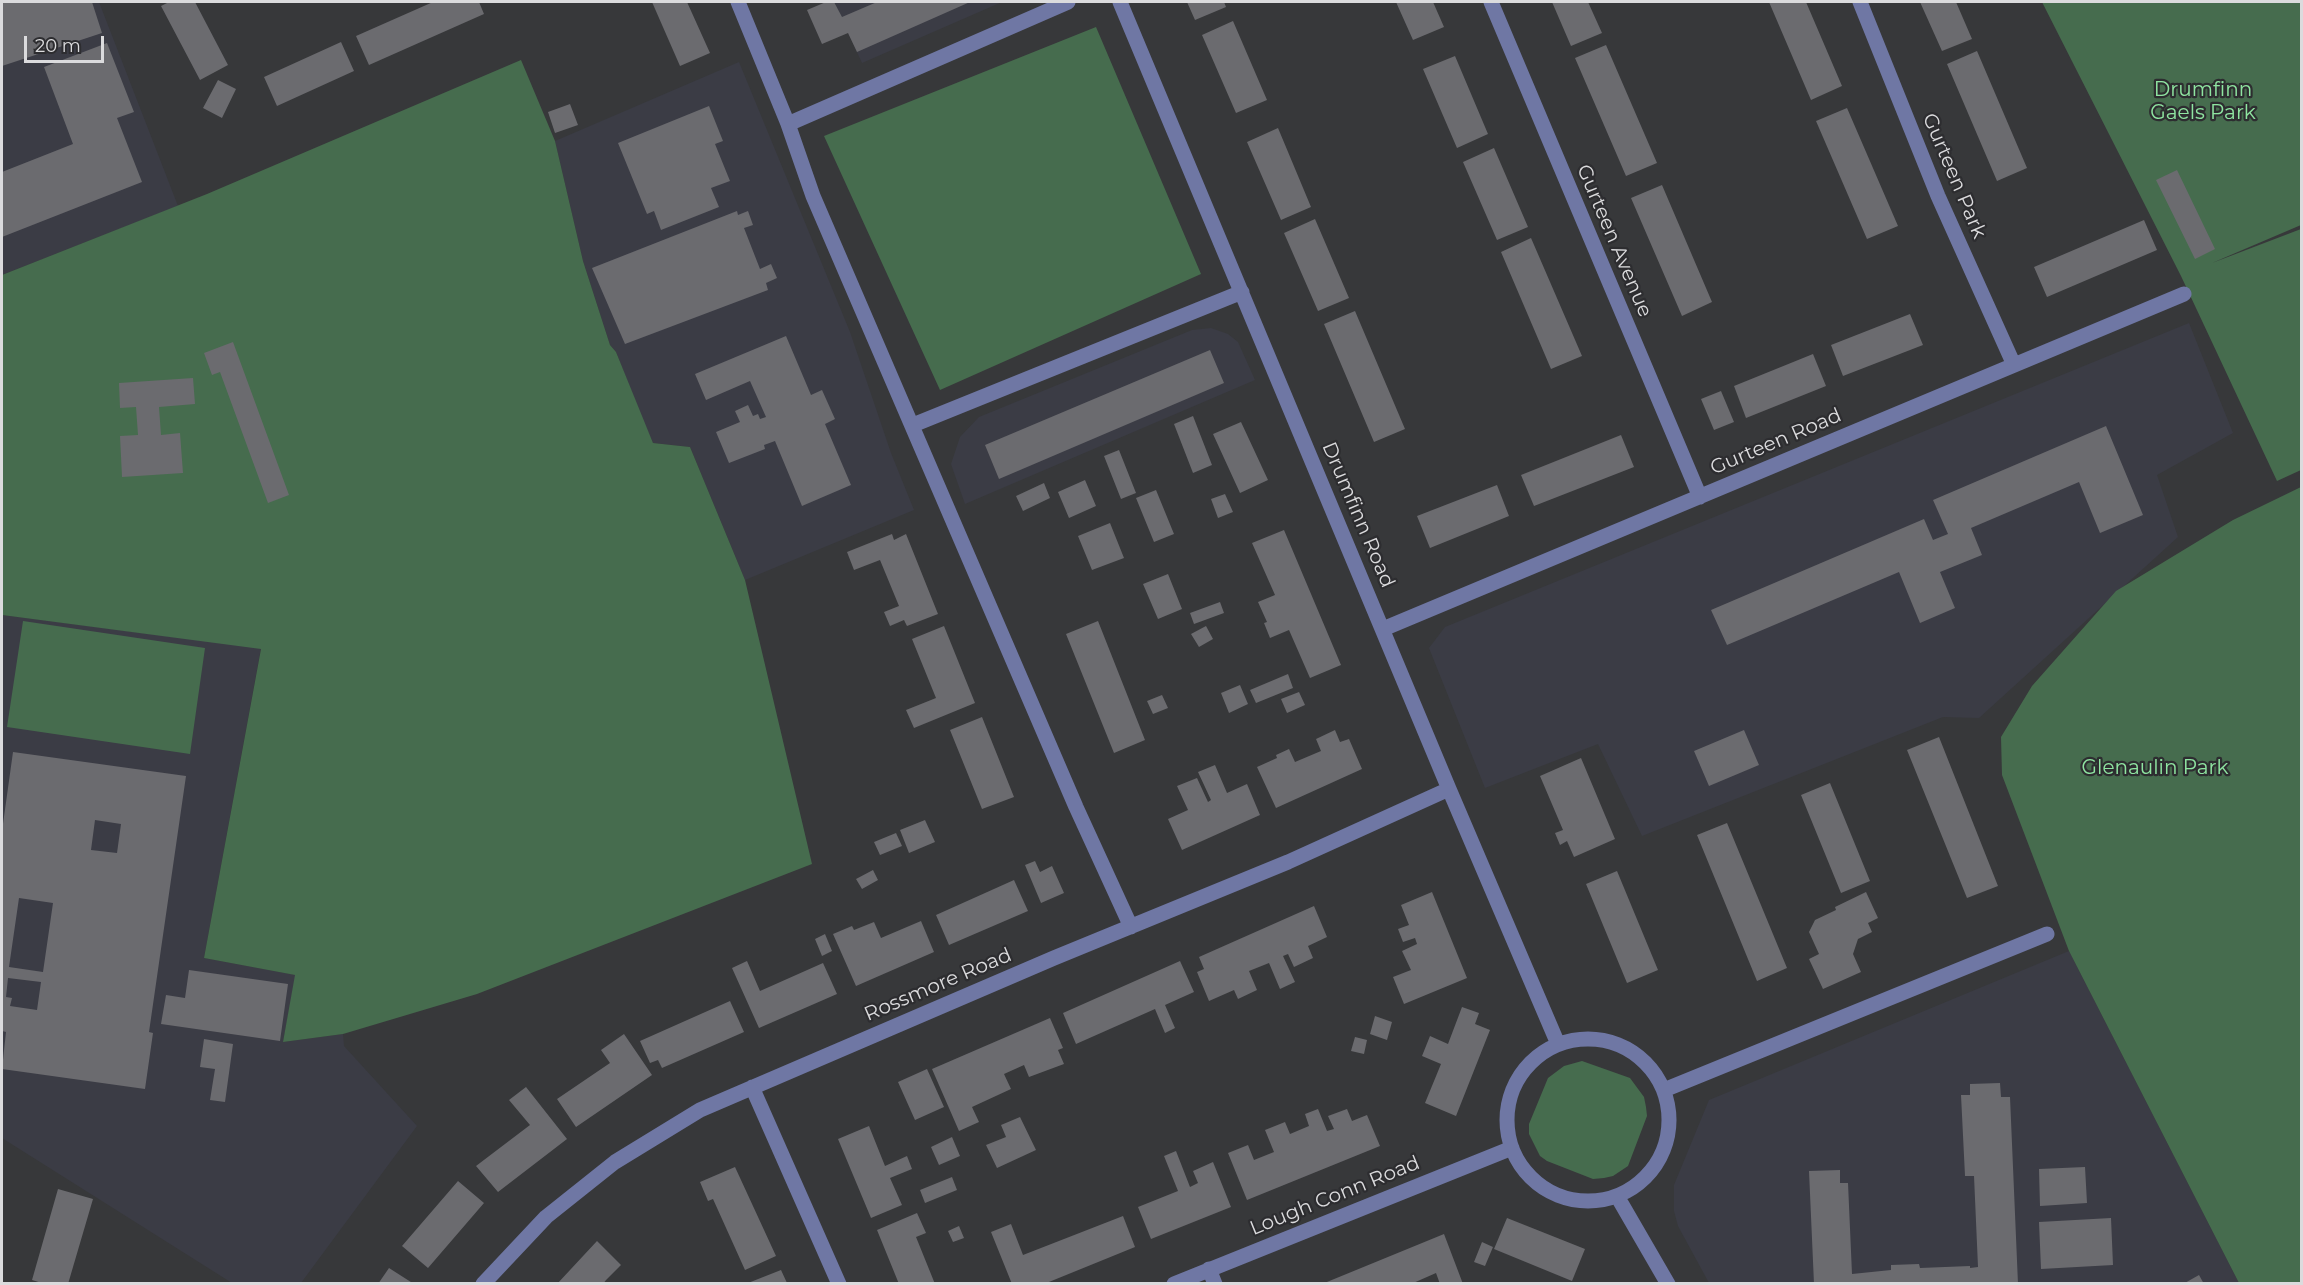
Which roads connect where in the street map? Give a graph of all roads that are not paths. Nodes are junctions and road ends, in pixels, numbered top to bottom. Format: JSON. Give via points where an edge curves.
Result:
{"nodes":[{"id":1,"x":738,"y":2,"type":"edge"},
{"id":2,"x":1068,"y":2,"type":"edge"},
{"id":3,"x":1120,"y":2,"type":"edge"},
{"id":4,"x":1491,"y":2,"type":"edge"},
{"id":5,"x":1860,"y":2,"type":"edge"},
{"id":6,"x":788,"y":124,"type":"junction"},
{"id":7,"x":1242,"y":292,"type":"junction"},
{"id":8,"x":2184,"y":294,"type":"dead end"},
{"id":9,"x":2014,"y":365,"type":"junction"},
{"id":10,"x":913,"y":425,"type":"junction"},
{"id":11,"x":1700,"y":497,"type":"junction"},
{"id":12,"x":1383,"y":629,"type":"junction"},
{"id":13,"x":1449,"y":789,"type":"junction"},
{"id":14,"x":1131,"y":927,"type":"junction"},
{"id":15,"x":2047,"y":934,"type":"dead end"},
{"id":16,"x":1558,"y":1044,"type":"junction"},
{"id":17,"x":752,"y":1087,"type":"junction"},
{"id":18,"x":1664,"y":1090,"type":"junction"},
{"id":19,"x":1512,"y":1148,"type":"junction"},
{"id":20,"x":1617,"y":1196,"type":"junction"},
{"id":21,"x":1212,"y":1276,"type":"edge"},
{"id":22,"x":483,"y":1284,"type":"edge"},
{"id":23,"x":839,"y":1284,"type":"edge"},
{"id":24,"x":1174,"y":1284,"type":"edge"},
{"id":25,"x":1668,"y":1284,"type":"edge"}],
"edges":[{"from":1,"to":6,"type":"street"},
{"from":2,"to":6,"type":"street"},
{"from":3,"to":7,"type":"street","name":"Drumfinn Road"},
{"from":4,"to":11,"type":"street","name":"Gurteen Avenue"},
{"from":5,"to":9,"type":"street","name":"Gurteen Park","via":[[1938,196]]},
{"from":6,"to":10,"type":"street","via":[[813,196]]},
{"from":7,"to":10,"type":"street"},
{"from":7,"to":12,"type":"street","name":"Drumfinn Road"},
{"from":8,"to":9,"type":"street","name":"Gurteen Road"},
{"from":9,"to":11,"type":"street","name":"Gurteen Road"},
{"from":10,"to":14,"type":"street"},
{"from":11,"to":12,"type":"street","name":"Gurteen Road"},
{"from":12,"to":13,"type":"street","name":"Drumfinn Road"},
{"from":13,"to":14,"type":"street","name":"Rossmore Road"},
{"from":13,"to":16,"type":"street","name":"Drumfinn Road"},
{"from":14,"to":17,"type":"street","name":"Rossmore Road"},
{"from":15,"to":18,"type":"street"},
{"from":16,"to":18,"type":"street","via":[[1583,1038],[1609,1041],[1632,1051],[1651,1068]]},
{"from":16,"to":19,"type":"street","via":[[1536,1057],[1513,1091],[1507,1124]]},
{"from":17,"to":22,"type":"street","name":"Rossmore Road","via":[[700,1110],[615,1162],[546,1217]]},
{"from":17,"to":23,"type":"street"},
{"from":18,"to":20,"type":"street","via":[[1670,1115],[1667,1141],[1657,1165],[1639,1184]]},
{"from":19,"to":20,"type":"street","via":[[1524,1171],[1543,1188],[1566,1199],[1592,1202]]},
{"from":19,"to":21,"type":"street","name":"Lough Conn Road"},
{"from":20,"to":25,"type":"street"},
{"from":21,"to":24,"type":"street","name":"Lough Conn Road"}]}
